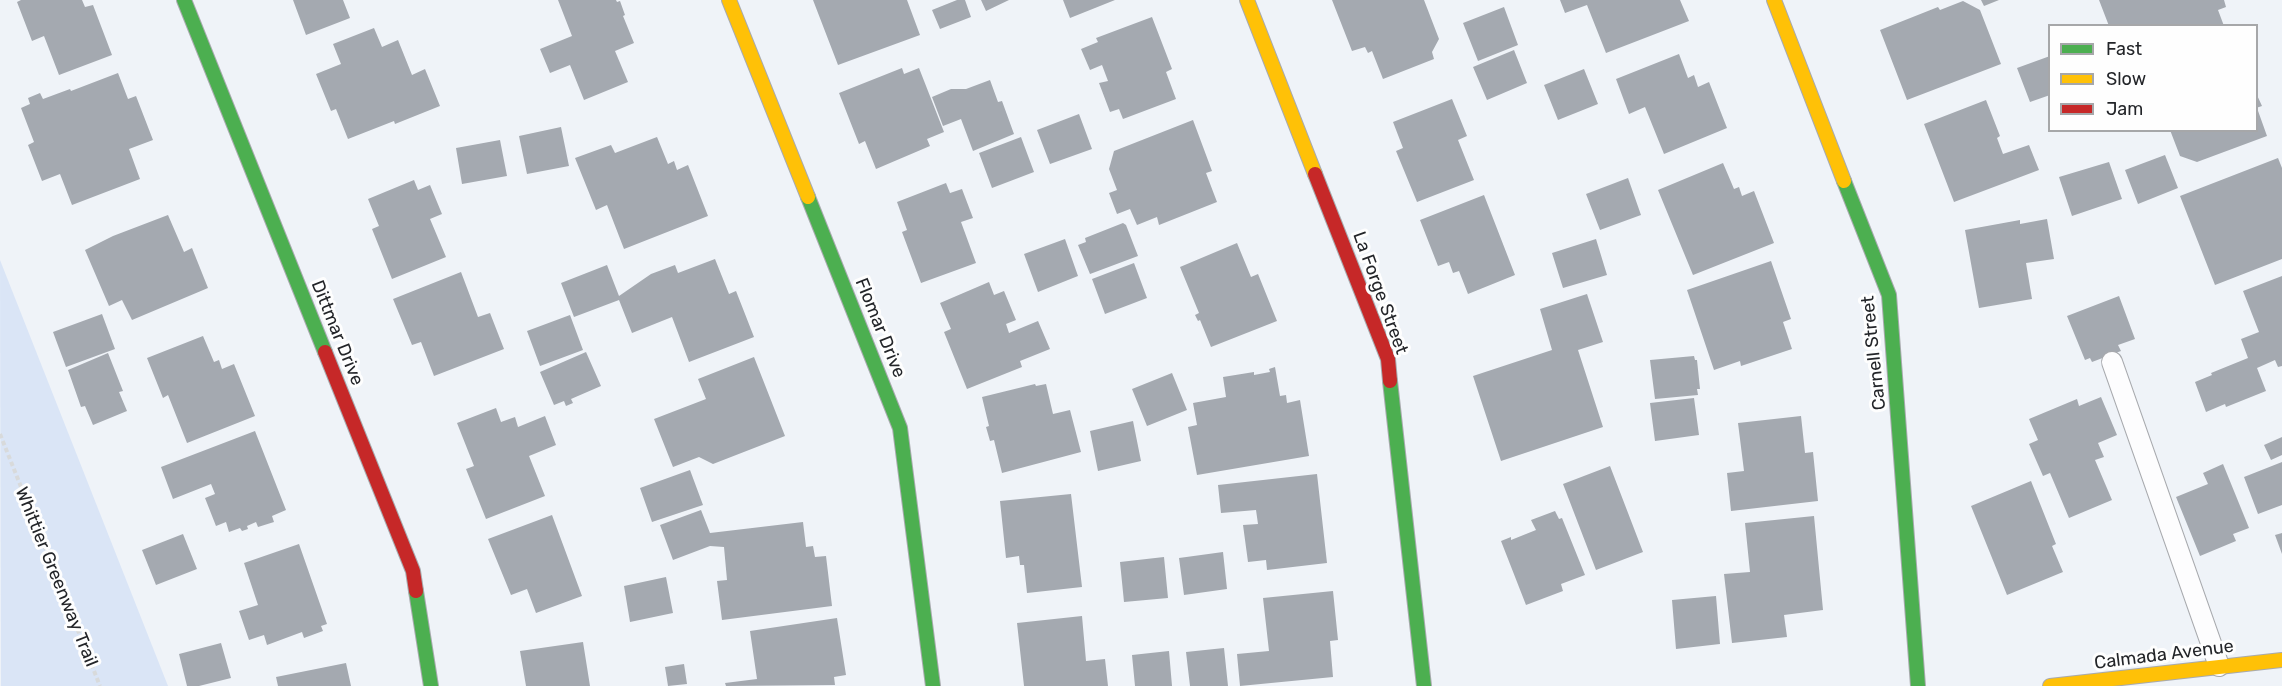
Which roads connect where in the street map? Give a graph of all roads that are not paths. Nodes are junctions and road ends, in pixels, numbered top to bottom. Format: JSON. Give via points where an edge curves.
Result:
{"nodes":[{"id":1,"x":184,"y":0,"type":"edge"},
{"id":2,"x":729,"y":0,"type":"edge"},
{"id":3,"x":1247,"y":0,"type":"edge"},
{"id":4,"x":1774,"y":0,"type":"edge"},
{"id":5,"x":2112,"y":362,"type":"dead end"},
{"id":6,"x":2282,"y":660,"type":"edge"},
{"id":7,"x":2219,"y":666,"type":"junction"},
{"id":8,"x":431,"y":686,"type":"edge"},
{"id":9,"x":933,"y":686,"type":"edge"},
{"id":10,"x":1424,"y":686,"type":"edge"},
{"id":11,"x":1918,"y":686,"type":"edge"},
{"id":12,"x":2050,"y":686,"type":"edge"}],
"edges":[{"from":1,"to":8,"type":"street","name":"Dittmar Drive","via":[[413,571]]},
{"from":2,"to":9,"type":"street","name":"Flomar Drive","via":[[900,429]]},
{"from":3,"to":10,"type":"street","name":"La Forge Street","via":[[1388,359]]},
{"from":4,"to":11,"type":"street","name":"Carnell Street","via":[[1889,296]]},
{"from":5,"to":7,"type":"lane"},
{"from":6,"to":7,"type":"street","name":"Calmada Avenue"},
{"from":7,"to":12,"type":"street","name":"Calmada Avenue"}]}
